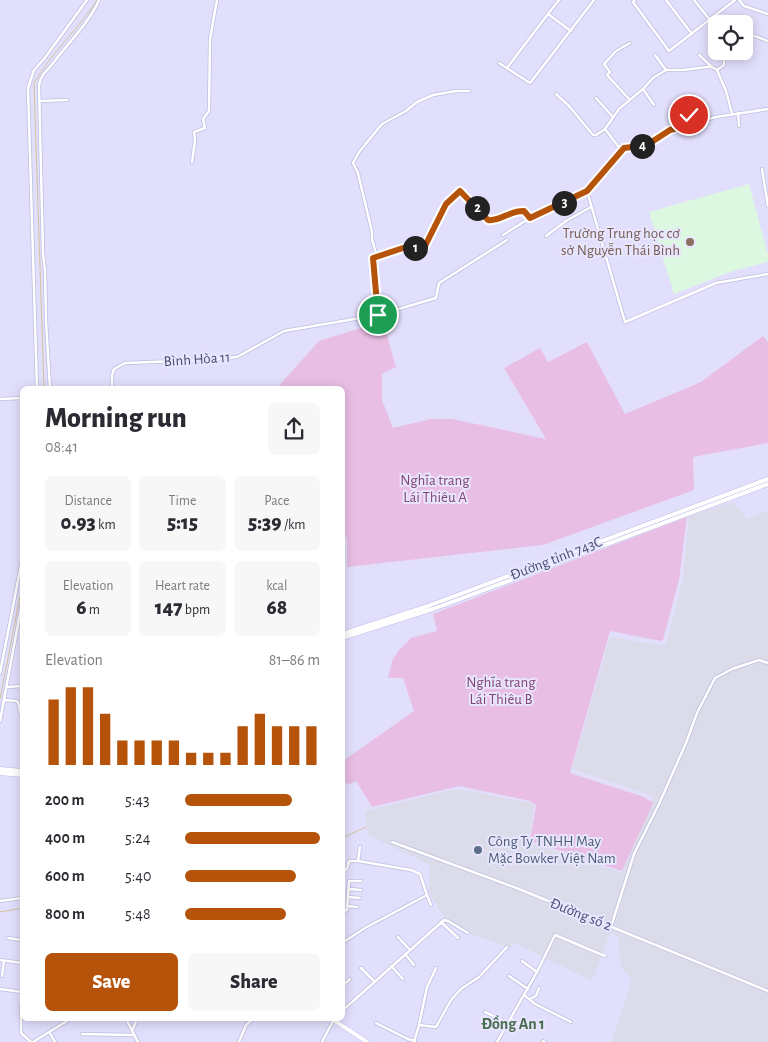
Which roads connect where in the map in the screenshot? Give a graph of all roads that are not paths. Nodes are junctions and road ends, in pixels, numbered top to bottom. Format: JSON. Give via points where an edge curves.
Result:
{"nodes":[{"id":1,"x":87,"y":0,"type":"edge"},
{"id":2,"x":99,"y":0,"type":"edge"},
{"id":3,"x":217,"y":0,"type":"edge"},
{"id":4,"x":559,"y":0,"type":"edge"},
{"id":5,"x":594,"y":0,"type":"edge"},
{"id":6,"x":635,"y":0,"type":"edge"},
{"id":7,"x":666,"y":0,"type":"edge"},
{"id":8,"x":694,"y":0,"type":"edge"},
{"id":9,"x":737,"y":0,"type":"edge"},
{"id":10,"x":548,"y":14,"type":"junction"},
{"id":11,"x":768,"y":14,"type":"edge"},
{"id":12,"x":717,"y":15,"type":"edge"},
{"id":13,"x":708,"y":18,"type":"edge"},
{"id":14,"x":708,"y":22,"type":"edge"},
{"id":15,"x":571,"y":31,"type":"junction"},
{"id":16,"x":692,"y":34,"type":"junction"},
{"id":17,"x":753,"y":35,"type":"edge"},
{"id":18,"x":768,"y":41,"type":"edge"},
{"id":19,"x":630,"y":42,"type":"dead end"},
{"id":20,"x":655,"y":55,"type":"dead end"},
{"id":21,"x":699,"y":55,"type":"dead end"},
{"id":22,"x":724,"y":60,"type":"edge"},
{"id":23,"x":499,"y":63,"type":"dead end"},
{"id":24,"x":712,"y":67,"type":"junction"},
{"id":25,"x":507,"y":68,"type":"junction"},
{"id":26,"x":666,"y":70,"type":"junction"},
{"id":27,"x":717,"y":70,"type":"junction"},
{"id":28,"x":643,"y":89,"type":"junction"},
{"id":29,"x":469,"y":91,"type":"dead end"},
{"id":30,"x":556,"y":94,"type":"dead end"},
{"id":31,"x":596,"y":98,"type":"dead end"},
{"id":32,"x":67,"y":100,"type":"dead end"},
{"id":33,"x":629,"y":100,"type":"junction"},
{"id":34,"x":684,"y":100,"type":"dead end"},
{"id":35,"x":39,"y":101,"type":"junction"},
{"id":36,"x":654,"y":105,"type":"dead end"},
{"id":37,"x":768,"y":109,"type":"edge"},
{"id":38,"x":738,"y":113,"type":"junction"},
{"id":39,"x":732,"y":114,"type":"junction"},
{"id":40,"x":612,"y":116,"type":"junction"},
{"id":41,"x":692,"y":124,"type":"junction"},
{"id":42,"x":738,"y":126,"type":"dead end"},
{"id":43,"x":605,"y":129,"type":"junction"},
{"id":44,"x":621,"y":150,"type":"junction"},
{"id":45,"x":192,"y":162,"type":"dead end"},
{"id":46,"x":762,"y":169,"type":"dead end"},
{"id":47,"x":587,"y":191,"type":"junction"},
{"id":48,"x":768,"y":206,"type":"edge"},
{"id":49,"x":591,"y":207,"type":"junction"},
{"id":50,"x":530,"y":218,"type":"junction"},
{"id":51,"x":503,"y":235,"type":"dead end"},
{"id":52,"x":546,"y":236,"type":"dead end"},
{"id":53,"x":507,"y":240,"type":"dead end"},
{"id":54,"x":377,"y":257,"type":"junction"},
{"id":55,"x":768,"y":274,"type":"edge"},
{"id":56,"x":378,"y":315,"type":"junction"},
{"id":57,"x":37,"y":386,"type":"edge"},
{"id":58,"x":50,"y":386,"type":"edge"},
{"id":59,"x":112,"y":386,"type":"edge"},
{"id":60,"x":20,"y":398,"type":"edge"},
{"id":61,"x":0,"y":399,"type":"edge"},
{"id":62,"x":768,"y":479,"type":"edge"},
{"id":63,"x":768,"y":484,"type":"edge"},
{"id":64,"x":727,"y":496,"type":"junction"},
{"id":65,"x":20,"y":570,"type":"edge"},
{"id":66,"x":20,"y":614,"type":"edge"},
{"id":67,"x":390,"y":621,"type":"junction"},
{"id":68,"x":345,"y":633,"type":"edge"},
{"id":69,"x":345,"y":637,"type":"edge"},
{"id":70,"x":768,"y":663,"type":"edge"},
{"id":71,"x":0,"y":673,"type":"edge"},
{"id":72,"x":20,"y":686,"type":"edge"},
{"id":73,"x":7,"y":687,"type":"junction"},
{"id":74,"x":4,"y":700,"type":"junction"},
{"id":75,"x":20,"y":705,"type":"edge"},
{"id":76,"x":0,"y":721,"type":"edge"},
{"id":77,"x":0,"y":769,"type":"edge"},
{"id":78,"x":20,"y":771,"type":"edge"},
{"id":79,"x":0,"y":773,"type":"edge"},
{"id":80,"x":20,"y":774,"type":"edge"},
{"id":81,"x":392,"y":842,"type":"dead end"},
{"id":82,"x":360,"y":847,"type":"dead end"},
{"id":83,"x":358,"y":861,"type":"junction"},
{"id":84,"x":345,"y":870,"type":"edge"},
{"id":85,"x":361,"y":881,"type":"dead end"},
{"id":86,"x":348,"y":889,"type":"junction"},
{"id":87,"x":361,"y":890,"type":"dead end"},
{"id":88,"x":427,"y":896,"type":"junction"},
{"id":89,"x":348,"y":897,"type":"junction"},
{"id":90,"x":20,"y":898,"type":"edge"},
{"id":91,"x":360,"y":898,"type":"dead end"},
{"id":92,"x":0,"y":901,"type":"edge"},
{"id":93,"x":431,"y":905,"type":"dead end"},
{"id":94,"x":347,"y":906,"type":"junction"},
{"id":95,"x":358,"y":907,"type":"dead end"},
{"id":96,"x":345,"y":911,"type":"edge"},
{"id":97,"x":441,"y":922,"type":"junction"},
{"id":98,"x":610,"y":927,"type":"junction"},
{"id":99,"x":468,"y":933,"type":"dead end"},
{"id":100,"x":398,"y":936,"type":"dead end"},
{"id":101,"x":8,"y":938,"type":"dead end"},
{"id":102,"x":458,"y":938,"type":"dead end"},
{"id":103,"x":20,"y":940,"type":"edge"},
{"id":104,"x":345,"y":941,"type":"edge"},
{"id":105,"x":507,"y":947,"type":"dead end"},
{"id":106,"x":410,"y":950,"type":"junction"},
{"id":107,"x":405,"y":954,"type":"junction"},
{"id":108,"x":606,"y":956,"type":"dead end"},
{"id":109,"x":2,"y":960,"type":"edge"},
{"id":110,"x":522,"y":961,"type":"dead end"},
{"id":111,"x":20,"y":963,"type":"edge"},
{"id":112,"x":414,"y":965,"type":"dead end"},
{"id":113,"x":391,"y":966,"type":"junction"},
{"id":114,"x":361,"y":968,"type":"dead end"},
{"id":115,"x":436,"y":968,"type":"dead end"},
{"id":116,"x":537,"y":972,"type":"junction"},
{"id":117,"x":2,"y":976,"type":"dead end"},
{"id":118,"x":509,"y":976,"type":"dead end"},
{"id":119,"x":350,"y":979,"type":"dead end"},
{"id":120,"x":403,"y":979,"type":"dead end"},
{"id":121,"x":374,"y":981,"type":"junction"},
{"id":122,"x":345,"y":983,"type":"edge"},
{"id":123,"x":539,"y":988,"type":"dead end"},
{"id":124,"x":0,"y":989,"type":"edge"},
{"id":125,"x":528,"y":989,"type":"junction"},
{"id":126,"x":768,"y":991,"type":"edge"},
{"id":127,"x":20,"y":992,"type":"edge"},
{"id":128,"x":524,"y":995,"type":"junction"},
{"id":129,"x":530,"y":999,"type":"junction"},
{"id":130,"x":345,"y":1008,"type":"edge"},
{"id":131,"x":485,"y":1012,"type":"dead end"},
{"id":132,"x":511,"y":1018,"type":"junction"},
{"id":133,"x":22,"y":1021,"type":"edge"},
{"id":134,"x":67,"y":1021,"type":"edge"},
{"id":135,"x":127,"y":1021,"type":"edge"},
{"id":136,"x":136,"y":1021,"type":"edge"},
{"id":137,"x":251,"y":1021,"type":"edge"},
{"id":138,"x":332,"y":1021,"type":"edge"},
{"id":139,"x":336,"y":1021,"type":"edge"},
{"id":140,"x":572,"y":1022,"type":"dead end"},
{"id":141,"x":376,"y":1023,"type":"dead end"},
{"id":142,"x":508,"y":1023,"type":"junction"},
{"id":143,"x":419,"y":1025,"type":"junction"},
{"id":144,"x":521,"y":1026,"type":"dead end"},
{"id":145,"x":50,"y":1033,"type":"junction"},
{"id":146,"x":132,"y":1033,"type":"junction"},
{"id":147,"x":82,"y":1034,"type":"dead end"},
{"id":148,"x":415,"y":1041,"type":"edge"},
{"id":149,"x":32,"y":1042,"type":"edge"},
{"id":150,"x":55,"y":1042,"type":"edge"},
{"id":151,"x":138,"y":1042,"type":"edge"},
{"id":152,"x":239,"y":1042,"type":"edge"},
{"id":153,"x":322,"y":1042,"type":"edge"},
{"id":154,"x":366,"y":1042,"type":"edge"},
{"id":155,"x":497,"y":1042,"type":"edge"}],
"edges":[{"from":1,"to":57,"type":"street","via":[[34,70],[28,88]]},
{"from":2,"to":35,"type":"street","via":[[94,11],[41,76]]},
{"from":3,"to":45,"type":"street","via":[[210,39],[209,111],[203,119],[205,128],[194,132]]},
{"from":4,"to":10,"type":"street"},
{"from":5,"to":15,"type":"street"},
{"from":6,"to":16,"type":"street","via":[[632,2],[669,51]]},
{"from":7,"to":16,"type":"street"},
{"from":8,"to":13,"type":"street"},
{"from":9,"to":11,"type":"street","via":[[744,6]]},
{"from":9,"to":12,"type":"street"},
{"from":10,"to":15,"type":"street"},
{"from":10,"to":25,"type":"street"},
{"from":14,"to":16,"type":"street"},
{"from":15,"to":25,"type":"street","via":[[530,83]]},
{"from":17,"to":18,"type":"street"},
{"from":19,"to":33,"type":"street","via":[[604,64],[610,72],[607,75]]},
{"from":20,"to":26,"type":"street"},
{"from":21,"to":24,"type":"street"},
{"from":22,"to":27,"type":"street","via":[[724,65]]},
{"from":23,"to":25,"type":"street"},
{"from":24,"to":26,"type":"street"},
{"from":24,"to":27,"type":"street"},
{"from":26,"to":28,"type":"street"},
{"from":27,"to":39,"type":"street"},
{"from":28,"to":33,"type":"street"},
{"from":28,"to":36,"type":"street"},
{"from":29,"to":54,"type":"street","via":[[432,95],[382,124],[353,164]]},
{"from":30,"to":43,"type":"street","via":[[593,135]]},
{"from":31,"to":40,"type":"street"},
{"from":32,"to":35,"type":"street"},
{"from":33,"to":40,"type":"street"},
{"from":34,"to":41,"type":"street"},
{"from":35,"to":58,"type":"street"},
{"from":37,"to":38,"type":"street"},
{"from":38,"to":39,"type":"street"},
{"from":38,"to":42,"type":"street"},
{"from":39,"to":41,"type":"street"},
{"from":40,"to":43,"type":"street"},
{"from":41,"to":44,"type":"street","via":[[670,130],[647,145]]},
{"from":43,"to":44,"type":"street"},
{"from":44,"to":47,"type":"street"},
{"from":46,"to":48,"type":"street"},
{"from":47,"to":49,"type":"street"},
{"from":47,"to":50,"type":"street"},
{"from":49,"to":52,"type":"street"},
{"from":49,"to":55,"type":"street","via":[[626,322],[716,283]]},
{"from":50,"to":51,"type":"street"},
{"from":50,"to":54,"type":"street","via":[[524,211],[516,210],[494,221],[488,220],[460,191],[446,204],[424,248],[403,248]]},
{"from":53,"to":56,"type":"street","name":"Bình Hòa 11","via":[[439,283],[436,298]]},
{"from":54,"to":56,"type":"street","via":[[373,258]]},
{"from":56,"to":59,"type":"street","name":"Bình Hòa 11","via":[[284,331],[237,357],[125,363],[114,369]]},
{"from":60,"to":61,"type":"street"},
{"from":62,"to":64,"type":"main road","name":"Đường tỉnh 743C"},
{"from":63,"to":64,"type":"main road","name":"Đường tỉnh 743C"},
{"from":64,"to":67,"type":"main road","name":"Đường tỉnh 743C"},
{"from":65,"to":71,"type":"street"},
{"from":66,"to":73,"type":"street"},
{"from":67,"to":68,"type":"main road","name":"Đường tỉnh 743C"},
{"from":67,"to":69,"type":"main road","name":"Đường tỉnh 743C"},
{"from":70,"to":98,"type":"street","via":[[759,660],[715,678],[634,854]]},
{"from":72,"to":73,"type":"street"},
{"from":73,"to":74,"type":"street"},
{"from":74,"to":75,"type":"street","via":[[17,701]]},
{"from":74,"to":76,"type":"street"},
{"from":77,"to":78,"type":"main road"},
{"from":79,"to":80,"type":"main road"},
{"from":81,"to":98,"type":"street","name":"Đường số 2"},
{"from":82,"to":83,"type":"street"},
{"from":83,"to":84,"type":"street","via":[[349,861]]},
{"from":83,"to":88,"type":"street","via":[[415,871],[420,874]]},
{"from":85,"to":86,"type":"street","via":[[349,881]]},
{"from":86,"to":87,"type":"street"},
{"from":86,"to":89,"type":"street"},
{"from":88,"to":93,"type":"street"},
{"from":88,"to":104,"type":"street"},
{"from":89,"to":91,"type":"street"},
{"from":89,"to":94,"type":"street"},
{"from":90,"to":92,"type":"street"},
{"from":94,"to":95,"type":"street"},
{"from":94,"to":96,"type":"street"},
{"from":97,"to":99,"type":"street","via":[[448,921]]},
{"from":97,"to":102,"type":"street"},
{"from":97,"to":106,"type":"street"},
{"from":98,"to":126,"type":"street","name":"Đường số 2"},
{"from":100,"to":106,"type":"street"},
{"from":101,"to":103,"type":"street"},
{"from":105,"to":143,"type":"street","via":[[479,977],[451,1000],[436,1026]]},
{"from":106,"to":107,"type":"street"},
{"from":107,"to":112,"type":"street"},
{"from":107,"to":113,"type":"street"},
{"from":108,"to":116,"type":"street","via":[[555,936]]},
{"from":109,"to":111,"type":"street"},
{"from":109,"to":117,"type":"street"},
{"from":110,"to":116,"type":"street"},
{"from":113,"to":120,"type":"street"},
{"from":113,"to":121,"type":"street"},
{"from":114,"to":121,"type":"street"},
{"from":115,"to":143,"type":"street","via":[[427,987]]},
{"from":116,"to":125,"type":"street"},
{"from":118,"to":125,"type":"street"},
{"from":119,"to":122,"type":"street"},
{"from":121,"to":130,"type":"street"},
{"from":123,"to":129,"type":"street","via":[[536,996]]},
{"from":124,"to":127,"type":"street"},
{"from":125,"to":128,"type":"street"},
{"from":128,"to":129,"type":"street"},
{"from":128,"to":132,"type":"street"},
{"from":129,"to":140,"type":"street"},
{"from":131,"to":142,"type":"street"},
{"from":132,"to":142,"type":"street"},
{"from":132,"to":144,"type":"street"},
{"from":133,"to":149,"type":"street","via":[[22,1034]]},
{"from":134,"to":145,"type":"street"},
{"from":135,"to":146,"type":"street"},
{"from":136,"to":146,"type":"street"},
{"from":137,"to":152,"type":"street","via":[[246,1025]]},
{"from":138,"to":153,"type":"street"},
{"from":139,"to":154,"type":"main road"},
{"from":141,"to":148,"type":"street"},
{"from":142,"to":155,"type":"street"},
{"from":143,"to":148,"type":"street"},
{"from":145,"to":149,"type":"street"},
{"from":145,"to":150,"type":"street"},
{"from":146,"to":147,"type":"street"},
{"from":146,"to":151,"type":"street"}]}
